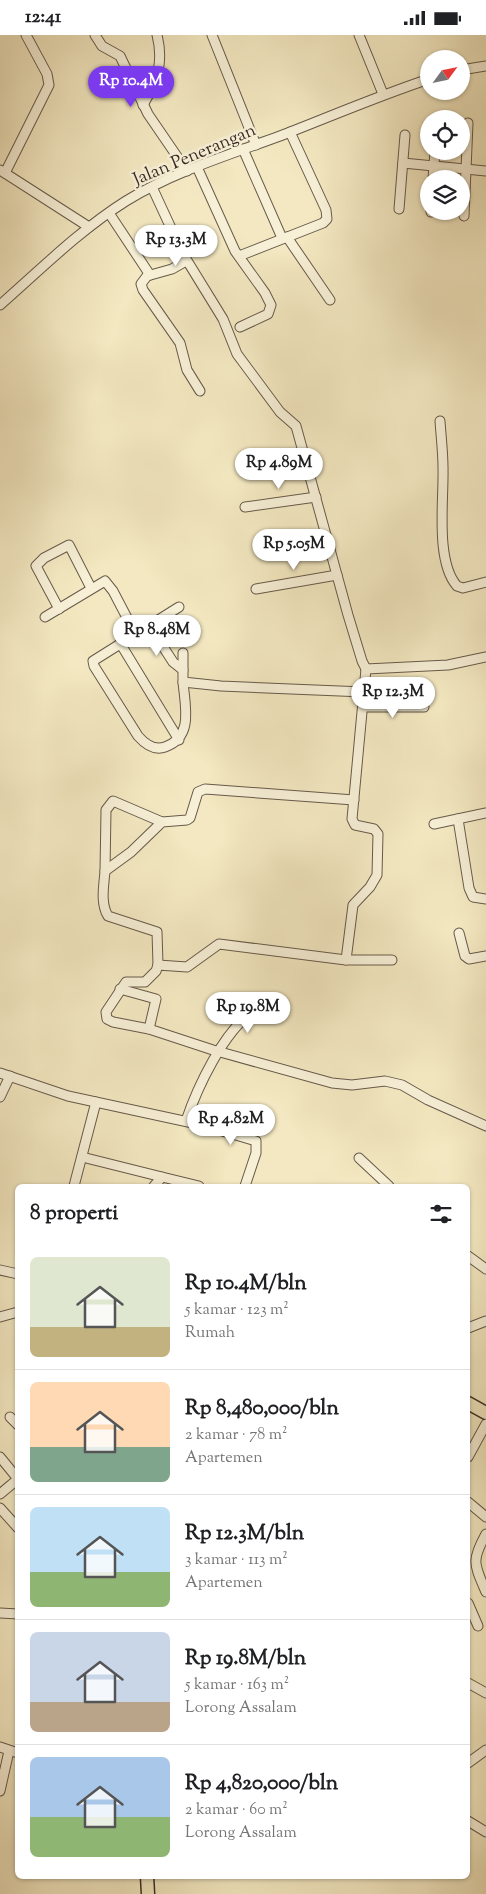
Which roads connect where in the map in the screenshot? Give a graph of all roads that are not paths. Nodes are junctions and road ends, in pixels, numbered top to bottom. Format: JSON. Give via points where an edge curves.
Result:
{"nodes":[{"id":1,"x":26,"y":35,"type":"edge"},
{"id":2,"x":95,"y":35,"type":"edge"},
{"id":3,"x":156,"y":35,"type":"edge"},
{"id":4,"x":212,"y":35,"type":"edge"},
{"id":5,"x":359,"y":35,"type":"edge"},
{"id":6,"x":486,"y":65,"type":"edge"},
{"id":7,"x":470,"y":68,"type":"edge"},
{"id":8,"x":420,"y":82,"type":"edge"},
{"id":9,"x":383,"y":94,"type":"junction"},
{"id":10,"x":143,"y":105,"type":"junction"},
{"id":11,"x":290,"y":132,"type":"junction"},
{"id":12,"x":404,"y":135,"type":"dead end"},
{"id":13,"x":256,"y":145,"type":"junction"},
{"id":14,"x":242,"y":149,"type":"junction"},
{"id":15,"x":434,"y":160,"type":"edge"},
{"id":16,"x":466,"y":160,"type":"edge"},
{"id":17,"x":403,"y":163,"type":"junction"},
{"id":18,"x":197,"y":167,"type":"junction"},
{"id":19,"x":434,"y":167,"type":"junction"},
{"id":20,"x":465,"y":169,"type":"junction"},
{"id":21,"x":434,"y":170,"type":"edge"},
{"id":22,"x":187,"y":171,"type":"junction"},
{"id":23,"x":486,"y":171,"type":"edge"},
{"id":24,"x":2,"y":172,"type":"edge"},
{"id":25,"x":152,"y":187,"type":"junction"},
{"id":26,"x":399,"y":209,"type":"dead end"},
{"id":27,"x":109,"y":213,"type":"junction"},
{"id":28,"x":89,"y":227,"type":"junction"},
{"id":29,"x":284,"y":238,"type":"junction"},
{"id":30,"x":239,"y":256,"type":"junction"},
{"id":31,"x":186,"y":261,"type":"junction"},
{"id":32,"x":150,"y":275,"type":"junction"},
{"id":33,"x":330,"y":301,"type":"dead end"},
{"id":34,"x":0,"y":305,"type":"edge"},
{"id":35,"x":240,"y":327,"type":"dead end"},
{"id":36,"x":200,"y":391,"type":"dead end"},
{"id":37,"x":440,"y":421,"type":"dead end"},
{"id":38,"x":316,"y":497,"type":"junction"},
{"id":39,"x":245,"y":507,"type":"dead end"},
{"id":40,"x":337,"y":575,"type":"junction"},
{"id":41,"x":486,"y":581,"type":"edge"},
{"id":42,"x":91,"y":588,"type":"junction"},
{"id":43,"x":256,"y":589,"type":"dead end"},
{"id":44,"x":179,"y":607,"type":"dead end"},
{"id":45,"x":59,"y":609,"type":"junction"},
{"id":46,"x":45,"y":617,"type":"dead end"},
{"id":47,"x":149,"y":625,"type":"junction"},
{"id":48,"x":136,"y":633,"type":"junction"},
{"id":49,"x":120,"y":643,"type":"junction"},
{"id":50,"x":183,"y":653,"type":"dead end"},
{"id":51,"x":486,"y":657,"type":"edge"},
{"id":52,"x":366,"y":669,"type":"junction"},
{"id":53,"x":183,"y":670,"type":"junction"},
{"id":54,"x":183,"y":682,"type":"junction"},
{"id":55,"x":364,"y":692,"type":"junction"},
{"id":56,"x":363,"y":707,"type":"junction"},
{"id":57,"x":424,"y":707,"type":"dead end"},
{"id":58,"x":179,"y":740,"type":"junction"},
{"id":59,"x":354,"y":799,"type":"junction"},
{"id":60,"x":486,"y":813,"type":"edge"},
{"id":61,"x":458,"y":819,"type":"junction"},
{"id":62,"x":162,"y":822,"type":"junction"},
{"id":63,"x":434,"y":824,"type":"dead end"},
{"id":64,"x":105,"y":871,"type":"junction"},
{"id":65,"x":486,"y":899,"type":"edge"},
{"id":66,"x":460,"y":933,"type":"dead end"},
{"id":67,"x":486,"y":956,"type":"edge"},
{"id":68,"x":346,"y":960,"type":"junction"},
{"id":69,"x":392,"y":960,"type":"dead end"},
{"id":70,"x":158,"y":965,"type":"junction"},
{"id":71,"x":120,"y":989,"type":"junction"},
{"id":72,"x":277,"y":1018,"type":"dead end"},
{"id":73,"x":149,"y":1029,"type":"junction"},
{"id":74,"x":219,"y":1051,"type":"junction"},
{"id":75,"x":0,"y":1073,"type":"edge"},
{"id":76,"x":10,"y":1076,"type":"junction"},
{"id":77,"x":0,"y":1097,"type":"edge"},
{"id":78,"x":96,"y":1102,"type":"junction"},
{"id":79,"x":186,"y":1121,"type":"junction"},
{"id":80,"x":486,"y":1126,"type":"edge"},
{"id":81,"x":82,"y":1157,"type":"junction"},
{"id":82,"x":359,"y":1158,"type":"dead end"},
{"id":83,"x":162,"y":1177,"type":"junction"},
{"id":84,"x":75,"y":1184,"type":"edge"},
{"id":85,"x":156,"y":1184,"type":"edge"},
{"id":86,"x":191,"y":1184,"type":"edge"},
{"id":87,"x":246,"y":1184,"type":"edge"},
{"id":88,"x":387,"y":1184,"type":"edge"},
{"id":89,"x":470,"y":1257,"type":"edge"},
{"id":90,"x":486,"y":1269,"type":"edge"},
{"id":91,"x":0,"y":1270,"type":"edge"},
{"id":92,"x":15,"y":1273,"type":"edge"},
{"id":93,"x":0,"y":1312,"type":"edge"},
{"id":94,"x":14,"y":1313,"type":"edge"},
{"id":95,"x":0,"y":1317,"type":"edge"},
{"id":96,"x":486,"y":1321,"type":"edge"},
{"id":97,"x":470,"y":1327,"type":"edge"},
{"id":98,"x":470,"y":1404,"type":"edge"},
{"id":99,"x":486,"y":1413,"type":"edge"},
{"id":100,"x":10,"y":1417,"type":"dead end"},
{"id":101,"x":15,"y":1422,"type":"edge"},
{"id":102,"x":486,"y":1424,"type":"edge"},
{"id":103,"x":470,"y":1453,"type":"edge"},
{"id":104,"x":0,"y":1457,"type":"edge"},
{"id":105,"x":15,"y":1476,"type":"edge"},
{"id":106,"x":15,"y":1481,"type":"edge"},
{"id":107,"x":0,"y":1494,"type":"edge"},
{"id":108,"x":470,"y":1504,"type":"edge"},
{"id":109,"x":0,"y":1507,"type":"edge"},
{"id":110,"x":486,"y":1517,"type":"edge"},
{"id":111,"x":15,"y":1524,"type":"edge"},
{"id":112,"x":486,"y":1534,"type":"edge"},
{"id":113,"x":486,"y":1592,"type":"edge"},
{"id":114,"x":470,"y":1608,"type":"edge"},
{"id":115,"x":0,"y":1613,"type":"edge"},
{"id":116,"x":15,"y":1614,"type":"edge"},
{"id":117,"x":478,"y":1626,"type":"dead end"},
{"id":118,"x":470,"y":1684,"type":"edge"},
{"id":119,"x":486,"y":1693,"type":"edge"},
{"id":120,"x":9,"y":1750,"type":"edge"},
{"id":121,"x":486,"y":1750,"type":"edge"},
{"id":122,"x":470,"y":1762,"type":"edge"},
{"id":123,"x":0,"y":1791,"type":"edge"},
{"id":124,"x":470,"y":1822,"type":"edge"},
{"id":125,"x":486,"y":1832,"type":"edge"},
{"id":126,"x":147,"y":1879,"type":"edge"},
{"id":127,"x":148,"y":1894,"type":"edge"}],
"edges":[{"from":1,"to":24,"type":"street","via":[[47,74],[49,85]]},
{"from":2,"to":10,"type":"street","via":[[102,46],[120,55]]},
{"from":3,"to":10,"type":"street","via":[[160,67],[155,85]]},
{"from":4,"to":13,"type":"street"},
{"from":5,"to":9,"type":"street"},
{"from":6,"to":7,"type":"street"},
{"from":8,"to":9,"type":"street","name":"Jalan Penerangan"},
{"from":9,"to":11,"type":"street","name":"Jalan Penerangan"},
{"from":10,"to":22,"type":"street"},
{"from":11,"to":13,"type":"street","name":"Jalan Penerangan"},
{"from":11,"to":29,"type":"street","via":[[327,217],[323,223]]},
{"from":12,"to":17,"type":"street"},
{"from":13,"to":14,"type":"street","name":"Jalan Penerangan"},
{"from":14,"to":18,"type":"street","name":"Jalan Penerangan"},
{"from":14,"to":29,"type":"street"},
{"from":15,"to":19,"type":"street"},
{"from":16,"to":20,"type":"street"},
{"from":17,"to":19,"type":"street"},
{"from":17,"to":26,"type":"street"},
{"from":18,"to":22,"type":"street","name":"Jalan Penerangan"},
{"from":18,"to":30,"type":"street"},
{"from":19,"to":20,"type":"street"},
{"from":19,"to":21,"type":"street"},
{"from":20,"to":23,"type":"street"},
{"from":22,"to":25,"type":"street","name":"Jalan Penerangan"},
{"from":24,"to":28,"type":"street"},
{"from":25,"to":27,"type":"street","name":"Jalan Penerangan"},
{"from":25,"to":31,"type":"street"},
{"from":27,"to":28,"type":"street","name":"Jalan Penerangan"},
{"from":27,"to":32,"type":"street"},
{"from":28,"to":34,"type":"street","name":"Jalan Penerangan"},
{"from":29,"to":30,"type":"street"},
{"from":29,"to":33,"type":"street"},
{"from":30,"to":35,"type":"street","via":[[271,305],[268,313]]},
{"from":31,"to":32,"type":"street"},
{"from":31,"to":38,"type":"street","via":[[218,309],[237,355],[280,413],[296,426]]},
{"from":32,"to":36,"type":"street","via":[[143,280],[142,287],[180,343],[188,370]]},
{"from":37,"to":41,"type":"street","via":[[443,547],[457,586],[463,589]]},
{"from":38,"to":39,"type":"street"},
{"from":38,"to":40,"type":"street"},
{"from":40,"to":43,"type":"street"},
{"from":40,"to":52,"type":"street"},
{"from":42,"to":45,"type":"street"},
{"from":42,"to":45,"type":"street","via":[[67,542],[36,566]]},
{"from":42,"to":48,"type":"street","via":[[105,581],[108,583]]},
{"from":44,"to":47,"type":"street"},
{"from":45,"to":46,"type":"street"},
{"from":47,"to":48,"type":"street"},
{"from":47,"to":53,"type":"street","via":[[173,662]]},
{"from":48,"to":49,"type":"street"},
{"from":49,"to":58,"type":"street"},
{"from":49,"to":58,"type":"street","via":[[93,661],[94,666],[145,745],[161,748]]},
{"from":50,"to":53,"type":"street"},
{"from":51,"to":52,"type":"street","via":[[448,665]]},
{"from":52,"to":55,"type":"street"},
{"from":53,"to":54,"type":"street"},
{"from":54,"to":55,"type":"street","via":[[220,687]]},
{"from":54,"to":58,"type":"street","via":[[186,727]]},
{"from":55,"to":56,"type":"street"},
{"from":56,"to":57,"type":"street"},
{"from":56,"to":59,"type":"street"},
{"from":59,"to":62,"type":"street","via":[[205,789],[198,793],[190,818]]},
{"from":59,"to":68,"type":"street","via":[[354,823],[358,827],[374,829],[378,834],[377,875],[353,905]]},
{"from":60,"to":61,"type":"street"},
{"from":61,"to":63,"type":"street"},
{"from":61,"to":65,"type":"street","via":[[469,888],[473,897]]},
{"from":62,"to":64,"type":"street"},
{"from":62,"to":64,"type":"street","via":[[121,803],[113,801],[109,804],[106,810]]},
{"from":64,"to":70,"type":"street","via":[[105,911],[111,918],[157,932]]},
{"from":66,"to":67,"type":"street","via":[[465,956],[470,959]]},
{"from":68,"to":69,"type":"street"},
{"from":68,"to":70,"type":"street","via":[[219,944],[187,967]]},
{"from":70,"to":71,"type":"street","via":[[145,982],[126,983]]},
{"from":71,"to":73,"type":"street","via":[[156,999]]},
{"from":71,"to":73,"type":"street","via":[[107,1007],[107,1019]]},
{"from":72,"to":74,"type":"street","via":[[254,1011]]},
{"from":73,"to":74,"type":"street"},
{"from":74,"to":79,"type":"street","via":[[202,1080]]},
{"from":74,"to":80,"type":"street","via":[[332,1083],[352,1085],[385,1081],[402,1085],[428,1101]]},
{"from":75,"to":76,"type":"street"},
{"from":76,"to":77,"type":"street"},
{"from":76,"to":78,"type":"street","via":[[47,1090]]},
{"from":78,"to":79,"type":"street"},
{"from":78,"to":81,"type":"street"},
{"from":79,"to":87,"type":"street","via":[[256,1141],[256,1153]]},
{"from":81,"to":83,"type":"street"},
{"from":81,"to":84,"type":"street"},
{"from":82,"to":88,"type":"street"},
{"from":83,"to":85,"type":"street"},
{"from":83,"to":86,"type":"street"},
{"from":89,"to":90,"type":"street"},
{"from":91,"to":92,"type":"street"},
{"from":93,"to":94,"type":"street"},
{"from":94,"to":95,"type":"street"},
{"from":96,"to":97,"type":"street"},
{"from":98,"to":99,"type":"highway"},
{"from":100,"to":101,"type":"street"},
{"from":102,"to":103,"type":"street"},
{"from":104,"to":105,"type":"street"},
{"from":106,"to":107,"type":"street"},
{"from":108,"to":110,"type":"street"},
{"from":109,"to":111,"type":"street"},
{"from":112,"to":113,"type":"street","via":[[474,1558]]},
{"from":114,"to":117,"type":"street"},
{"from":115,"to":116,"type":"street"},
{"from":118,"to":119,"type":"street"},
{"from":120,"to":123,"type":"street"},
{"from":121,"to":122,"type":"street"},
{"from":124,"to":125,"type":"street"},
{"from":126,"to":127,"type":"highway"}]}
